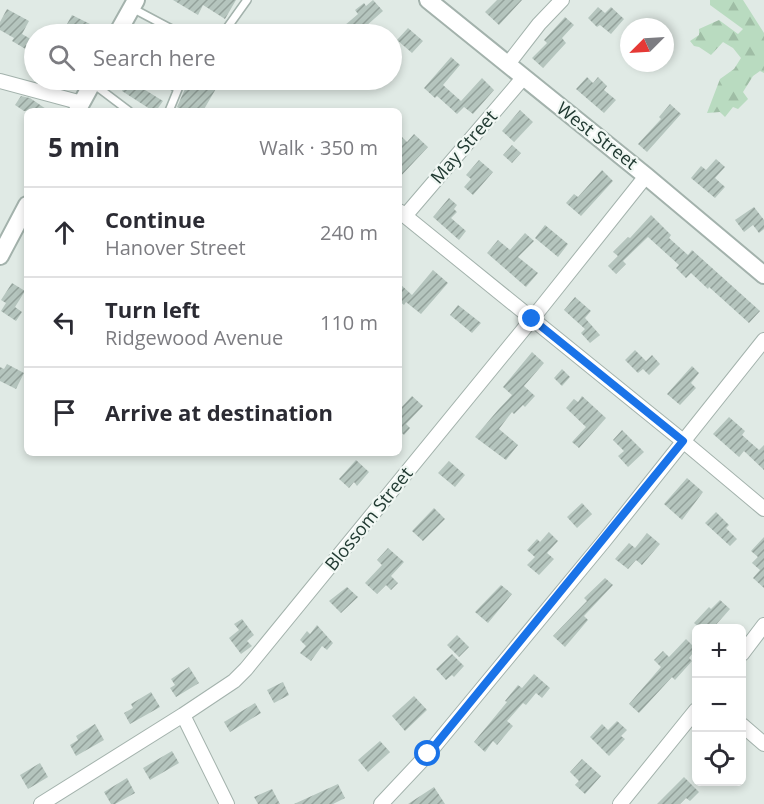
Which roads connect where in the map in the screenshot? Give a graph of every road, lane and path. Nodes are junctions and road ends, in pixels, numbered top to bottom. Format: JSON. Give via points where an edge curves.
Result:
{"nodes":[{"id":1,"x":247,"y":0,"type":"edge"},
{"id":2,"x":428,"y":0,"type":"edge"},
{"id":3,"x":562,"y":0,"type":"edge"},
{"id":4,"x":134,"y":4,"type":"edge"},
{"id":5,"x":123,"y":24,"type":"edge"},
{"id":6,"x":165,"y":24,"type":"edge"},
{"id":7,"x":230,"y":24,"type":"edge"},
{"id":8,"x":508,"y":64,"type":"junction"},
{"id":9,"x":523,"y":78,"type":"junction"},
{"id":10,"x":0,"y":81,"type":"edge"},
{"id":11,"x":24,"y":89,"type":"edge"},
{"id":12,"x":27,"y":90,"type":"edge"},
{"id":13,"x":88,"y":90,"type":"edge"},
{"id":14,"x":104,"y":90,"type":"edge"},
{"id":15,"x":177,"y":90,"type":"edge"},
{"id":16,"x":79,"y":107,"type":"edge"},
{"id":17,"x":125,"y":108,"type":"edge"},
{"id":18,"x":170,"y":108,"type":"edge"},
{"id":19,"x":646,"y":176,"type":"junction"},
{"id":20,"x":24,"y":211,"type":"edge"},
{"id":21,"x":402,"y":213,"type":"edge"},
{"id":22,"x":0,"y":256,"type":"edge"},
{"id":23,"x":764,"y":275,"type":"edge"},
{"id":24,"x":532,"y":319,"type":"junction"},
{"id":25,"x":764,"y":340,"type":"edge"},
{"id":26,"x":683,"y":441,"type":"junction"},
{"id":27,"x":764,"y":509,"type":"edge"},
{"id":28,"x":764,"y":625,"type":"edge"},
{"id":29,"x":746,"y":648,"type":"edge"},
{"id":30,"x":183,"y":715,"type":"junction"},
{"id":31,"x":692,"y":715,"type":"edge"},
{"id":32,"x":746,"y":729,"type":"edge"},
{"id":33,"x":764,"y":744,"type":"edge"},
{"id":34,"x":40,"y":804,"type":"edge"},
{"id":35,"x":227,"y":804,"type":"edge"},
{"id":36,"x":381,"y":804,"type":"edge"},
{"id":37,"x":620,"y":804,"type":"edge"}],
"edges":[{"from":1,"to":7,"type":"lane"},
{"from":2,"to":8,"type":"street","name":"West Street"},
{"from":3,"to":8,"type":"street"},
{"from":4,"to":5,"type":"street"},
{"from":4,"to":6,"type":"lane"},
{"from":8,"to":9,"type":"street","name":"West Street"},
{"from":9,"to":19,"type":"street","name":"West Street"},
{"from":9,"to":21,"type":"street","name":"May Street"},
{"from":10,"to":11,"type":"street"},
{"from":12,"to":16,"type":"street"},
{"from":13,"to":16,"type":"street"},
{"from":14,"to":17,"type":"lane"},
{"from":15,"to":18,"type":"lane"},
{"from":19,"to":23,"type":"street","name":"West Street"},
{"from":19,"to":24,"type":"street","name":"Blossom Street"},
{"from":20,"to":22,"type":"street"},
{"from":21,"to":24,"type":"street"},
{"from":24,"to":26,"type":"street"},
{"from":24,"to":30,"type":"street","name":"Blossom Street","via":[[246,669]]},
{"from":25,"to":26,"type":"street"},
{"from":26,"to":27,"type":"street"},
{"from":26,"to":36,"type":"street","via":[[428,754]]},
{"from":28,"to":29,"type":"street"},
{"from":30,"to":34,"type":"street","name":"Blossom Street"},
{"from":30,"to":35,"type":"street"},
{"from":31,"to":37,"type":"street"},
{"from":32,"to":33,"type":"street"}]}
